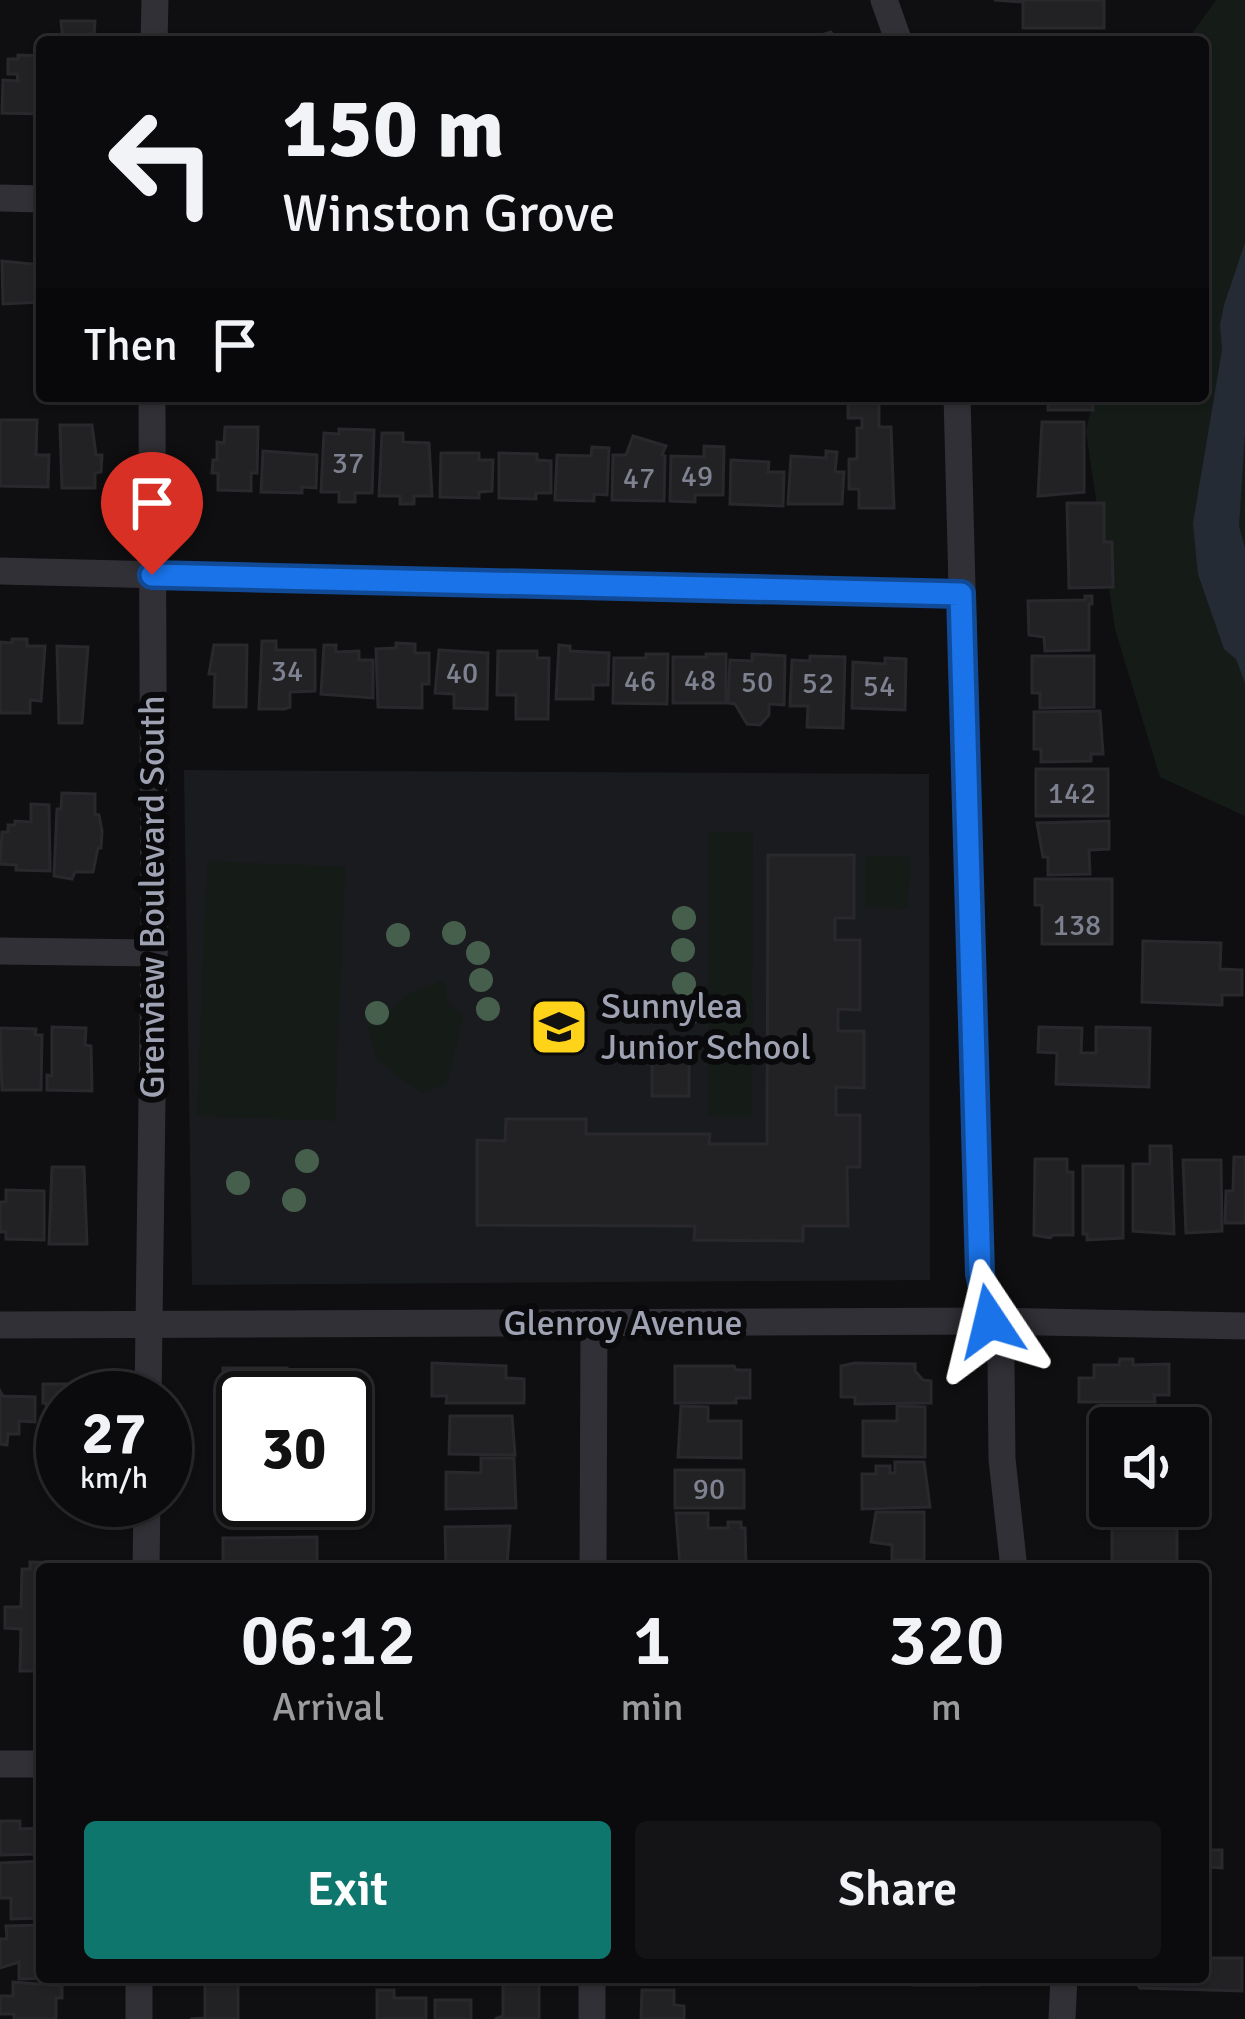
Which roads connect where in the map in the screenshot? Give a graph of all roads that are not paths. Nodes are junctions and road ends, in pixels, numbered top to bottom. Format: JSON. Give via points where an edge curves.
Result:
{"nodes":[{"id":1,"x":154,"y":0,"type":"edge"},
{"id":2,"x":884,"y":0,"type":"edge"},
{"id":3,"x":154,"y":36,"type":"edge"},
{"id":4,"x":897,"y":36,"type":"edge"},
{"id":5,"x":0,"y":198,"type":"edge"},
{"id":6,"x":36,"y":199,"type":"edge"},
{"id":7,"x":152,"y":402,"type":"edge"},
{"id":8,"x":957,"y":402,"type":"edge"},
{"id":9,"x":0,"y":571,"type":"edge"},
{"id":10,"x":152,"y":575,"type":"junction"},
{"id":11,"x":961,"y":594,"type":"junction"},
{"id":12,"x":0,"y":951,"type":"edge"},
{"id":13,"x":154,"y":953,"type":"junction"},
{"id":14,"x":990,"y":1321,"type":"junction"},
{"id":15,"x":594,"y":1323,"type":"junction"},
{"id":16,"x":0,"y":1325,"type":"edge"},
{"id":17,"x":149,"y":1325,"type":"junction"},
{"id":18,"x":1245,"y":1326,"type":"edge"},
{"id":19,"x":148,"y":1371,"type":"edge"},
{"id":20,"x":147,"y":1527,"type":"edge"},
{"id":21,"x":146,"y":1563,"type":"edge"},
{"id":22,"x":593,"y":1563,"type":"edge"},
{"id":23,"x":1013,"y":1563,"type":"edge"},
{"id":24,"x":0,"y":1764,"type":"edge"},
{"id":25,"x":36,"y":1764,"type":"edge"},
{"id":26,"x":139,"y":1983,"type":"edge"},
{"id":27,"x":592,"y":1983,"type":"edge"},
{"id":28,"x":1064,"y":1983,"type":"edge"},
{"id":29,"x":139,"y":2019,"type":"edge"},
{"id":30,"x":592,"y":2019,"type":"edge"},
{"id":31,"x":1062,"y":2019,"type":"edge"}],
"edges":[{"from":1,"to":3,"type":"street"},
{"from":2,"to":4,"type":"street"},
{"from":5,"to":6,"type":"street"},
{"from":7,"to":10,"type":"street","name":"Grenview Boulevard South"},
{"from":8,"to":11,"type":"street"},
{"from":9,"to":10,"type":"street"},
{"from":10,"to":11,"type":"street"},
{"from":10,"to":13,"type":"street","name":"Grenview Boulevard South"},
{"from":11,"to":14,"type":"street","via":[[980,1274]]},
{"from":12,"to":13,"type":"street"},
{"from":13,"to":17,"type":"street","name":"Grenview Boulevard South"},
{"from":14,"to":15,"type":"street","name":"Glenroy Avenue"},
{"from":14,"to":18,"type":"street","name":"Glenroy Avenue"},
{"from":14,"to":23,"type":"street","via":[[1001,1362]]},
{"from":15,"to":17,"type":"street","name":"Glenroy Avenue"},
{"from":15,"to":22,"type":"street"},
{"from":16,"to":17,"type":"street","name":"Glenroy Avenue"},
{"from":17,"to":19,"type":"street","name":"Grenview Boulevard South"},
{"from":20,"to":21,"type":"street"},
{"from":24,"to":25,"type":"street"},
{"from":26,"to":29,"type":"street"},
{"from":27,"to":30,"type":"street"},
{"from":28,"to":31,"type":"street"}]}
